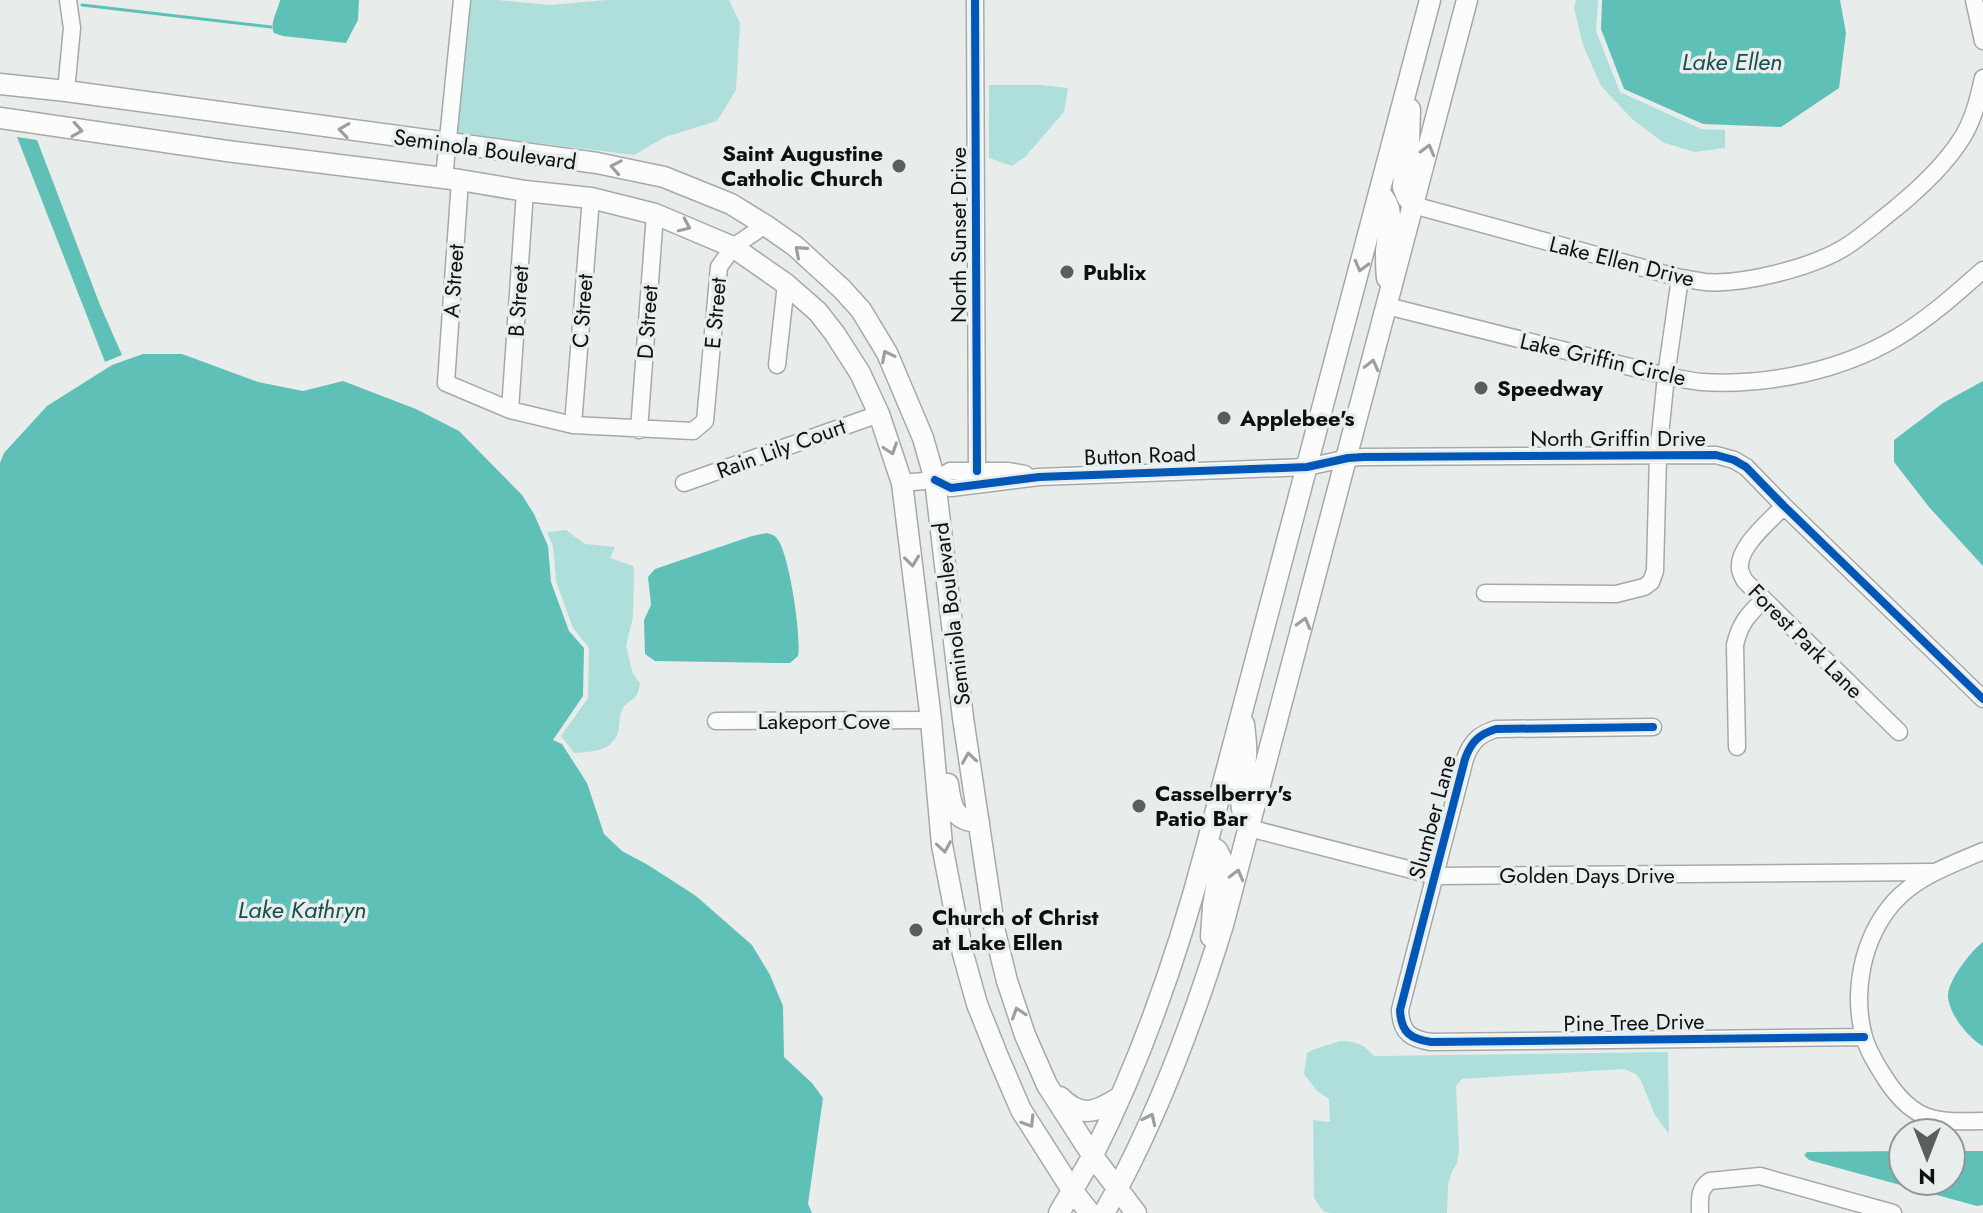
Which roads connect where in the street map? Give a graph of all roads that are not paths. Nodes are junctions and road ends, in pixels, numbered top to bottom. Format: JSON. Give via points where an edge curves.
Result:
{"nodes":[{"id":1,"x":68,"y":0,"type":"edge"},
{"id":2,"x":462,"y":0,"type":"edge"},
{"id":3,"x":975,"y":0,"type":"edge"},
{"id":4,"x":1430,"y":0,"type":"edge"},
{"id":5,"x":1455,"y":0,"type":"edge"},
{"id":6,"x":1467,"y":0,"type":"edge"},
{"id":7,"x":1974,"y":0,"type":"edge"},
{"id":8,"x":1983,"y":41,"type":"edge"},
{"id":9,"x":1456,"y":44,"type":"junction"},
{"id":10,"x":1411,"y":73,"type":"junction"},
{"id":11,"x":1983,"y":78,"type":"edge"},
{"id":12,"x":0,"y":84,"type":"edge"},
{"id":13,"x":66,"y":91,"type":"junction"},
{"id":14,"x":1979,"y":113,"type":"edge"},
{"id":15,"x":0,"y":118,"type":"edge"},
{"id":16,"x":449,"y":144,"type":"junction"},
{"id":17,"x":452,"y":179,"type":"junction"},
{"id":18,"x":525,"y":191,"type":"junction"},
{"id":19,"x":1380,"y":194,"type":"junction"},
{"id":20,"x":591,"y":198,"type":"junction"},
{"id":21,"x":1413,"y":205,"type":"junction"},
{"id":22,"x":655,"y":214,"type":"junction"},
{"id":23,"x":765,"y":225,"type":"junction"},
{"id":24,"x":733,"y":247,"type":"junction"},
{"id":25,"x":1983,"y":270,"type":"edge"},
{"id":26,"x":1680,"y":278,"type":"junction"},
{"id":27,"x":786,"y":284,"type":"junction"},
{"id":28,"x":1387,"y":306,"type":"junction"},
{"id":29,"x":777,"y":365,"type":"dead end"},
{"id":30,"x":1666,"y":376,"type":"junction"},
{"id":31,"x":510,"y":410,"type":"junction"},
{"id":32,"x":879,"y":414,"type":"junction"},
{"id":33,"x":573,"y":425,"type":"junction"},
{"id":34,"x":639,"y":430,"type":"junction"},
{"id":35,"x":1658,"y":455,"type":"junction"},
{"id":36,"x":1348,"y":458,"type":"junction"},
{"id":37,"x":1307,"y":467,"type":"junction"},
{"id":38,"x":977,"y":471,"type":"junction"},
{"id":39,"x":1039,"y":477,"type":"junction"},
{"id":40,"x":935,"y":480,"type":"junction"},
{"id":41,"x":684,"y":483,"type":"dead end"},
{"id":42,"x":902,"y":483,"type":"junction"},
{"id":43,"x":1784,"y":506,"type":"junction"},
{"id":44,"x":1485,"y":593,"type":"dead end"},
{"id":45,"x":1763,"y":600,"type":"junction"},
{"id":46,"x":1983,"y":699,"type":"edge"},
{"id":47,"x":1243,"y":708,"type":"junction"},
{"id":48,"x":931,"y":720,"type":"junction"},
{"id":49,"x":716,"y":721,"type":"dead end"},
{"id":50,"x":1653,"y":727,"type":"dead end"},
{"id":51,"x":1899,"y":732,"type":"dead end"},
{"id":52,"x":1737,"y":747,"type":"dead end"},
{"id":53,"x":979,"y":822,"type":"junction"},
{"id":54,"x":1249,"y":828,"type":"junction"},
{"id":55,"x":1207,"y":844,"type":"junction"},
{"id":56,"x":1983,"y":851,"type":"edge"},
{"id":57,"x":1932,"y":872,"type":"junction"},
{"id":58,"x":1435,"y":876,"type":"junction"},
{"id":59,"x":1208,"y":973,"type":"junction"},
{"id":60,"x":1407,"y":1033,"type":"joint"},
{"id":61,"x":1864,"y":1037,"type":"junction"},
{"id":62,"x":1047,"y":1085,"type":"junction"},
{"id":63,"x":1120,"y":1097,"type":"junction"},
{"id":64,"x":1983,"y":1121,"type":"edge"},
{"id":65,"x":1092,"y":1155,"type":"junction"},
{"id":66,"x":1072,"y":1190,"type":"junction"},
{"id":67,"x":1117,"y":1190,"type":"junction"},
{"id":68,"x":1059,"y":1213,"type":"edge"},
{"id":69,"x":1090,"y":1213,"type":"edge"},
{"id":70,"x":1104,"y":1213,"type":"edge"},
{"id":71,"x":1136,"y":1213,"type":"edge"},
{"id":72,"x":1700,"y":1213,"type":"edge"},
{"id":73,"x":1893,"y":1213,"type":"edge"}],
"edges":[{"from":1,"to":13,"type":"street","via":[[72,42]]},
{"from":2,"to":16,"type":"street","name":"A Street"},
{"from":3,"to":38,"type":"street","name":"North Sunset Drive"},
{"from":4,"to":10,"type":"main road"},
{"from":5,"to":9,"type":"main road"},
{"from":6,"to":9,"type":"main road"},
{"from":7,"to":8,"type":"street"},
{"from":21,"to":9,"type":"main road","one_way":true},
{"from":10,"to":19,"type":"main road"},
{"from":10,"to":21,"type":"main road","via":[[1403,187]]},
{"from":11,"to":14,"type":"street","name":"Lake Ellen Drive"},
{"from":12,"to":13,"type":"main road","name":"Seminola Boulevard"},
{"from":16,"to":13,"type":"main road","name":"Seminola Boulevard","one_way":true},
{"from":14,"to":26,"type":"street","name":"Lake Ellen Drive","via":[[1917,191],[1842,249],[1806,265],[1737,280]]},
{"from":15,"to":17,"type":"main road","name":"Seminola Boulevard","one_way":true},
{"from":16,"to":17,"type":"street","name":"A Street"},
{"from":23,"to":16,"type":"main road","name":"Seminola Boulevard","one_way":true,"via":[[731,204],[664,177]]},
{"from":17,"to":18,"type":"main road","name":"Seminola Boulevard"},
{"from":17,"to":31,"type":"street","name":"A Street","via":[[446,383]]},
{"from":18,"to":20,"type":"main road","name":"Seminola Boulevard"},
{"from":18,"to":31,"type":"street","name":"B Street"},
{"from":19,"to":28,"type":"main road","via":[[1391,221]]},
{"from":19,"to":37,"type":"main road","one_way":true},
{"from":20,"to":22,"type":"main road","name":"Seminola Boulevard"},
{"from":20,"to":33,"type":"street","name":"C Street"},
{"from":21,"to":26,"type":"street","name":"Lake Ellen Drive"},
{"from":21,"to":28,"type":"main road"},
{"from":22,"to":24,"type":"main road","name":"Seminola Boulevard","one_way":true},
{"from":22,"to":34,"type":"street","name":"D Street"},
{"from":23,"to":24,"type":"street","name":"E Street"},
{"from":40,"to":23,"type":"main road","name":"Seminola Boulevard","one_way":true,"via":[[887,353],[861,310],[795,246]]},
{"from":24,"to":27,"type":"main road","name":"Seminola Boulevard"},
{"from":24,"to":34,"type":"street","name":"E Street","via":[[719,267],[705,421],[693,431]]},
{"from":25,"to":30,"type":"street","name":"Lake Griffin Circle","via":[[1896,338],[1828,367],[1753,381]]},
{"from":26,"to":30,"type":"street"},
{"from":27,"to":29,"type":"street"},
{"from":27,"to":32,"type":"main road","name":"Seminola Boulevard","via":[[835,334]]},
{"from":28,"to":30,"type":"street","name":"Lake Griffin Circle"},
{"from":36,"to":28,"type":"main road","one_way":true},
{"from":30,"to":35,"type":"street"},
{"from":31,"to":33,"type":"street"},
{"from":32,"to":41,"type":"street","name":"Rain Lily Court"},
{"from":32,"to":42,"type":"main road","name":"Seminola Boulevard","one_way":true},
{"from":33,"to":34,"type":"street"},
{"from":35,"to":36,"type":"street","name":"North Griffin Drive"},
{"from":35,"to":43,"type":"street","name":"North Griffin Drive","via":[[1734,460]]},
{"from":35,"to":44,"type":"street","via":[[1651,582],[1616,594]]},
{"from":36,"to":37,"type":"street","name":"Button Road"},
{"from":54,"to":36,"type":"main road","one_way":true},
{"from":37,"to":39,"type":"street","name":"Button Road"},
{"from":37,"to":47,"type":"main road"},
{"from":38,"to":39,"type":"street","name":"Button Road"},
{"from":38,"to":40,"type":"street","name":"Button Road","via":[[950,471]]},
{"from":39,"to":40,"type":"street","name":"Button Road","via":[[951,488]]},
{"from":40,"to":42,"type":"street","name":"Button Road"},
{"from":53,"to":40,"type":"main road","name":"Seminola Boulevard","one_way":true},
{"from":42,"to":48,"type":"main road","name":"Seminola Boulevard","one_way":true},
{"from":43,"to":45,"type":"street","name":"Forest Park Lane","via":[[1741,557],[1745,581]]},
{"from":43,"to":46,"type":"street","name":"North Griffin Drive"},
{"from":45,"to":51,"type":"street","name":"Forest Park Lane"},
{"from":45,"to":52,"type":"street","via":[[1745,619],[1735,645]]},
{"from":47,"to":54,"type":"main road","via":[[1247,753],[1240,803]]},
{"from":47,"to":55,"type":"main road"},
{"from":48,"to":49,"type":"street","name":"Lakeport Cove"},
{"from":48,"to":53,"type":"main road","via":[[942,738],[952,807],[965,820]]},
{"from":48,"to":66,"type":"main road","name":"Seminola Boulevard","one_way":true,"via":[[942,845],[977,1004],[1021,1110]]},
{"from":50,"to":58,"type":"street","name":"Slumber Lane","via":[[1485,732],[1465,759]]},
{"from":62,"to":53,"type":"main road","name":"Seminola Boulevard","one_way":true,"via":[[1007,981]]},
{"from":54,"to":58,"type":"street","name":"Golden Days Drive"},
{"from":59,"to":54,"type":"main road","one_way":true},
{"from":55,"to":59,"type":"main road","via":[[1221,858]]},
{"from":55,"to":63,"type":"main road","via":[[1174,960]]},
{"from":56,"to":57,"type":"street"},
{"from":57,"to":58,"type":"street","name":"Golden Days Drive"},
{"from":57,"to":61,"type":"street","via":[[1892,904],[1867,946],[1860,985]]},
{"from":58,"to":60,"type":"street","name":"Slumber Lane","via":[[1400,1010]]},
{"from":67,"to":59,"type":"main road","one_way":true},
{"from":60,"to":61,"type":"street","name":"Pine Tree Drive","via":[[1431,1042]]},
{"from":61,"to":64,"type":"street","via":[[1876,1064],[1910,1107],[1946,1121]]},
{"from":62,"to":63,"type":"main road","via":[[1072,1109],[1102,1108]]},
{"from":62,"to":65,"type":"main road","name":"Seminola Boulevard"},
{"from":63,"to":65,"type":"main road"},
{"from":65,"to":66,"type":"main road"},
{"from":65,"to":67,"type":"main road","name":"Seminola Boulevard"},
{"from":66,"to":68,"type":"main road"},
{"from":66,"to":69,"type":"main road","name":"Seminola Boulevard"},
{"from":67,"to":70,"type":"main road"},
{"from":67,"to":71,"type":"main road","name":"Seminola Boulevard"},
{"from":72,"to":73,"type":"street","via":[[1700,1193],[1710,1181],[1760,1176]]}]}
